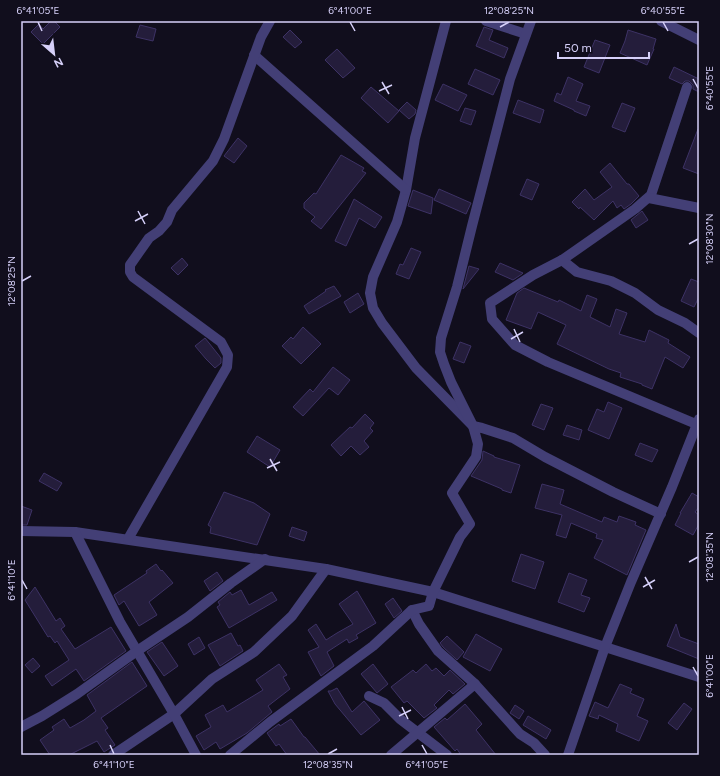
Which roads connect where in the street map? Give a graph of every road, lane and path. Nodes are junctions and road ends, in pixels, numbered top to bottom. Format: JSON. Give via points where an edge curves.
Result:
{"nodes":[{"id":1,"x":270,"y":21,"type":"edge"},
{"id":2,"x":446,"y":21,"type":"edge"},
{"id":3,"x":486,"y":21,"type":"edge"},
{"id":4,"x":531,"y":21,"type":"edge"},
{"id":5,"x":661,"y":21,"type":"edge"},
{"id":6,"x":526,"y":34,"type":"junction"},
{"id":7,"x":699,"y":40,"type":"edge"},
{"id":8,"x":254,"y":55,"type":"junction"},
{"id":9,"x":687,"y":87,"type":"dead end"},
{"id":10,"x":406,"y":190,"type":"junction"},
{"id":11,"x":649,"y":198,"type":"junction"},
{"id":12,"x":699,"y":208,"type":"edge"},
{"id":13,"x":562,"y":260,"type":"junction"},
{"id":14,"x":699,"y":332,"type":"edge"},
{"id":15,"x":698,"y":421,"type":"edge"},
{"id":16,"x":473,"y":426,"type":"junction"},
{"id":17,"x":661,"y":514,"type":"junction"},
{"id":18,"x":21,"y":530,"type":"edge"},
{"id":19,"x":75,"y":532,"type":"junction"},
{"id":20,"x":128,"y":539,"type":"junction"},
{"id":21,"x":265,"y":560,"type":"junction"},
{"id":22,"x":326,"y":569,"type":"junction"},
{"id":23,"x":433,"y":592,"type":"junction"},
{"id":24,"x":412,"y":610,"type":"junction"},
{"id":25,"x":605,"y":647,"type":"junction"},
{"id":26,"x":137,"y":651,"type":"junction"},
{"id":27,"x":699,"y":677,"type":"edge"},
{"id":28,"x":475,"y":684,"type":"junction"},
{"id":29,"x":369,"y":696,"type":"dead end"},
{"id":30,"x":174,"y":714,"type":"junction"},
{"id":31,"x":21,"y":727,"type":"edge"},
{"id":32,"x":418,"y":733,"type":"junction"},
{"id":33,"x":113,"y":755,"type":"edge"},
{"id":34,"x":196,"y":755,"type":"edge"},
{"id":35,"x":230,"y":755,"type":"edge"},
{"id":36,"x":391,"y":755,"type":"edge"},
{"id":37,"x":446,"y":755,"type":"edge"},
{"id":38,"x":545,"y":755,"type":"edge"},
{"id":39,"x":568,"y":755,"type":"edge"}],
"edges":[{"from":1,"to":8,"type":"street","via":[[260,37]]},
{"from":2,"to":10,"type":"street","via":[[415,138]]},
{"from":3,"to":6,"type":"street"},
{"from":4,"to":6,"type":"street"},
{"from":5,"to":7,"type":"street"},
{"from":6,"to":16,"type":"street","via":[[510,79],[457,287],[441,338],[440,352],[444,364]]},
{"from":8,"to":10,"type":"street"},
{"from":8,"to":20,"type":"street","via":[[224,139],[213,161],[172,210],[167,222],[149,238],[130,265],[133,277],[221,342],[228,355],[227,367]]},
{"from":9,"to":11,"type":"street"},
{"from":10,"to":16,"type":"street","via":[[397,222],[373,278],[370,293],[373,308],[416,368]]},
{"from":11,"to":12,"type":"street"},
{"from":11,"to":13,"type":"street"},
{"from":13,"to":14,"type":"street","via":[[576,272],[611,281],[635,293],[658,310]]},
{"from":13,"to":15,"type":"street","via":[[490,303],[492,319],[515,345],[548,362]]},
{"from":15,"to":17,"type":"street"},
{"from":16,"to":17,"type":"street","via":[[513,438],[545,457]]},
{"from":16,"to":23,"type":"street","via":[[478,444],[476,457],[452,494],[470,524],[460,537]]},
{"from":17,"to":25,"type":"street"},
{"from":18,"to":19,"type":"street"},
{"from":19,"to":20,"type":"street"},
{"from":19,"to":26,"type":"street"},
{"from":20,"to":21,"type":"street"},
{"from":21,"to":22,"type":"street"},
{"from":21,"to":26,"type":"street"},
{"from":22,"to":23,"type":"street"},
{"from":22,"to":30,"type":"street","via":[[292,616],[254,652],[212,679]]},
{"from":23,"to":24,"type":"street","via":[[429,606]]},
{"from":23,"to":25,"type":"street"},
{"from":24,"to":28,"type":"street","via":[[438,651]]},
{"from":24,"to":35,"type":"street","via":[[373,646]]},
{"from":25,"to":27,"type":"street"},
{"from":25,"to":39,"type":"street"},
{"from":26,"to":30,"type":"street"},
{"from":26,"to":31,"type":"street","via":[[77,694]]},
{"from":28,"to":32,"type":"street"},
{"from":28,"to":38,"type":"street","via":[[520,734],[534,743]]},
{"from":29,"to":32,"type":"street","via":[[384,703]]},
{"from":30,"to":33,"type":"street"},
{"from":30,"to":34,"type":"street"},
{"from":32,"to":36,"type":"street"},
{"from":32,"to":37,"type":"street"}]}
